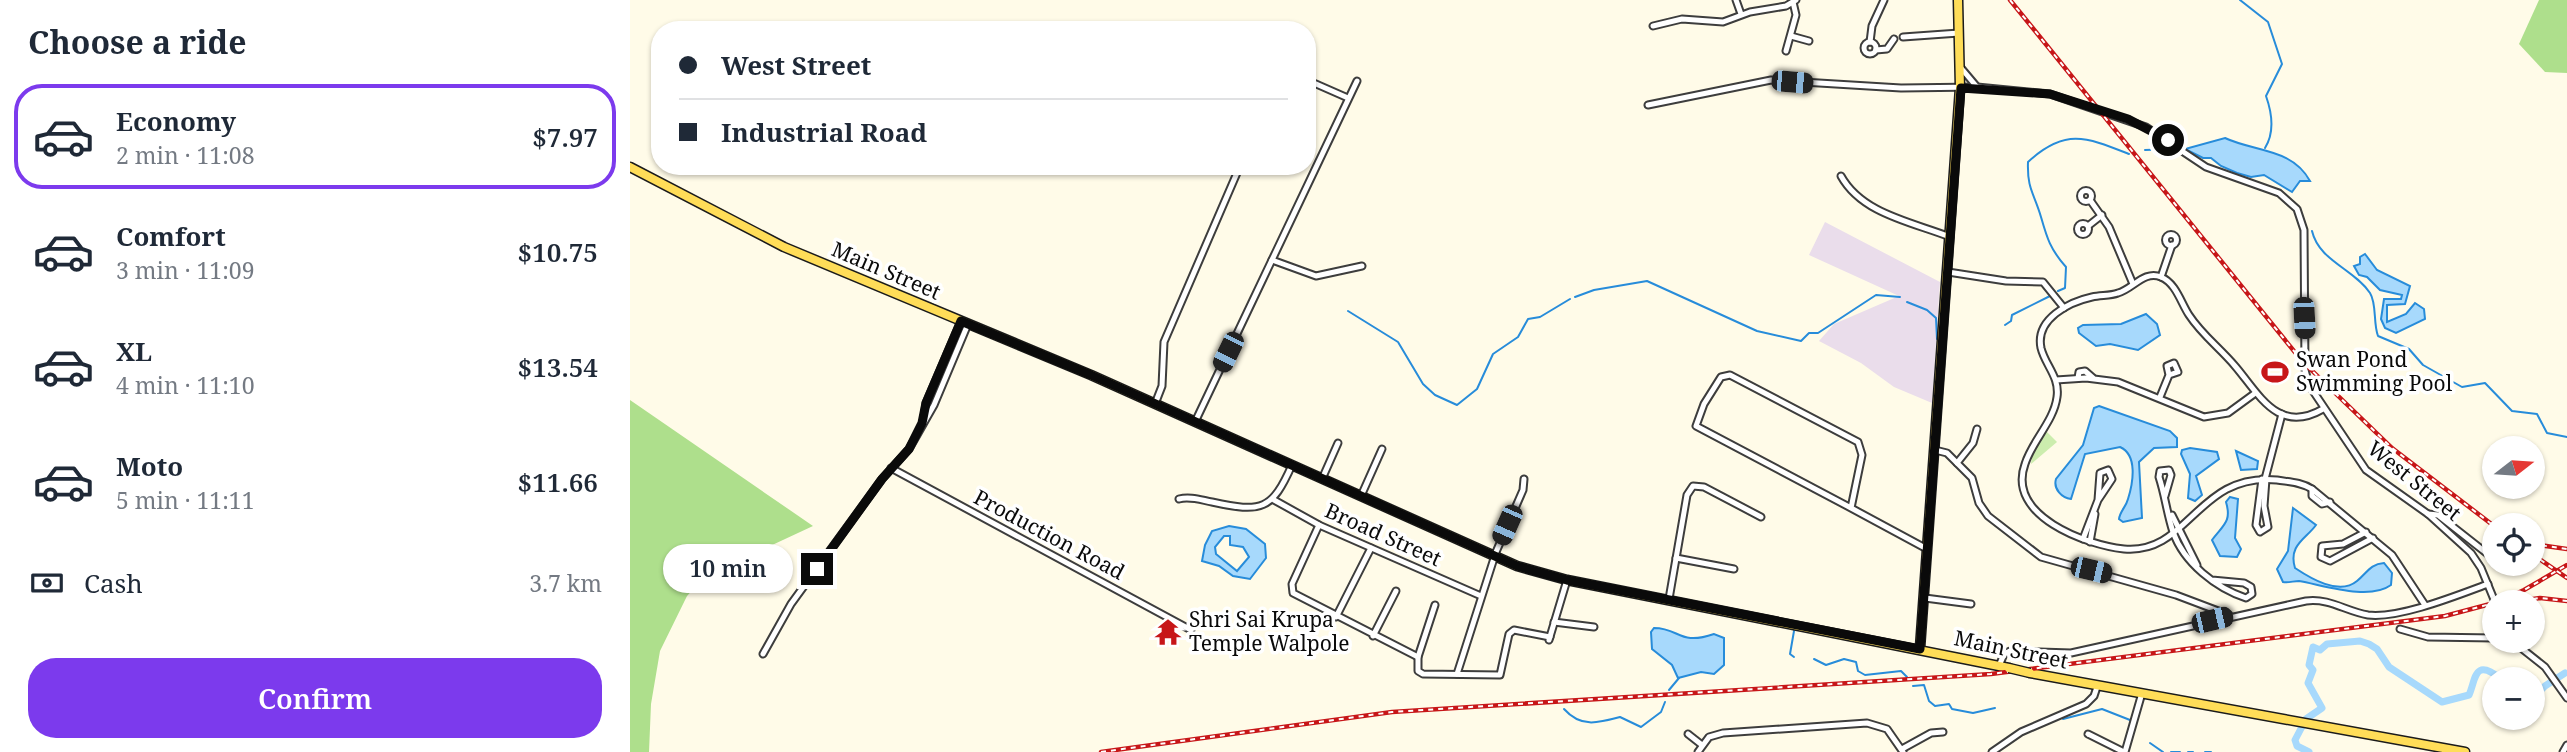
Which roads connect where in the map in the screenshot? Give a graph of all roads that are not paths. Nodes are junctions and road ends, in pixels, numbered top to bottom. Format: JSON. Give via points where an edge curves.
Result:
{"nodes":[{"id":1,"x":1736,"y":0,"type":"edge"},
{"id":2,"x":1884,"y":0,"type":"edge"},
{"id":3,"x":1958,"y":0,"type":"edge"},
{"id":4,"x":1794,"y":1,"type":"edge"},
{"id":5,"x":1741,"y":15,"type":"junction"},
{"id":6,"x":1653,"y":26,"type":"dead end"},
{"id":7,"x":1959,"y":33,"type":"junction"},
{"id":8,"x":1791,"y":36,"type":"junction"},
{"id":9,"x":1903,"y":37,"type":"dead end"},
{"id":10,"x":1894,"y":40,"type":"dead end"},
{"id":11,"x":1809,"y":41,"type":"dead end"},
{"id":12,"x":1870,"y":41,"type":"junction"},
{"id":13,"x":1864,"y":50,"type":"junction"},
{"id":14,"x":1876,"y":50,"type":"junction"},
{"id":15,"x":1786,"y":51,"type":"dead end"},
{"id":16,"x":1856,"y":52,"type":"dead end"},
{"id":17,"x":1961,"y":68,"type":"junction"},
{"id":18,"x":1357,"y":81,"type":"dead end"},
{"id":19,"x":1316,"y":84,"type":"edge"},
{"id":20,"x":1977,"y":87,"type":"junction"},
{"id":21,"x":1961,"y":88,"type":"junction"},
{"id":22,"x":1348,"y":98,"type":"junction"},
{"id":23,"x":1648,"y":105,"type":"dead end"},
{"id":24,"x":1316,"y":166,"type":"edge"},
{"id":25,"x":630,"y":167,"type":"edge"},
{"id":26,"x":1236,"y":175,"type":"edge"},
{"id":27,"x":1312,"y":175,"type":"edge"},
{"id":28,"x":1841,"y":176,"type":"dead end"},
{"id":29,"x":2090,"y":200,"type":"dead end"},
{"id":30,"x":2102,"y":215,"type":"junction"},
{"id":31,"x":2088,"y":226,"type":"dead end"},
{"id":32,"x":1950,"y":237,"type":"junction"},
{"id":33,"x":2172,"y":246,"type":"dead end"},
{"id":34,"x":1272,"y":260,"type":"junction"},
{"id":35,"x":1362,"y":266,"type":"dead end"},
{"id":36,"x":1948,"y":272,"type":"junction"},
{"id":37,"x":2161,"y":277,"type":"junction"},
{"id":38,"x":2133,"y":284,"type":"junction"},
{"id":39,"x":2064,"y":308,"type":"junction"},
{"id":40,"x":964,"y":322,"type":"junction"},
{"id":41,"x":2169,"y":375,"type":"dead end"},
{"id":42,"x":2056,"y":380,"type":"junction"},
{"id":43,"x":2254,"y":394,"type":"junction"},
{"id":44,"x":2160,"y":397,"type":"junction"},
{"id":45,"x":1155,"y":404,"type":"junction"},
{"id":46,"x":2323,"y":409,"type":"junction"},
{"id":47,"x":2282,"y":414,"type":"junction"},
{"id":48,"x":1195,"y":422,"type":"junction"},
{"id":49,"x":1977,"y":429,"type":"dead end"},
{"id":50,"x":1338,"y":443,"type":"dead end"},
{"id":51,"x":1382,"y":449,"type":"dead end"},
{"id":52,"x":1935,"y":450,"type":"junction"},
{"id":53,"x":1957,"y":463,"type":"junction"},
{"id":54,"x":1292,"y":465,"type":"junction"},
{"id":55,"x":891,"y":468,"type":"junction"},
{"id":56,"x":1322,"y":478,"type":"junction"},
{"id":57,"x":1524,"y":479,"type":"dead end"},
{"id":58,"x":2264,"y":479,"type":"junction"},
{"id":59,"x":1361,"y":496,"type":"junction"},
{"id":60,"x":2165,"y":496,"type":"dead end"},
{"id":61,"x":1179,"y":499,"type":"dead end"},
{"id":62,"x":1274,"y":500,"type":"junction"},
{"id":63,"x":2098,"y":500,"type":"junction"},
{"id":64,"x":2262,"y":506,"type":"dead end"},
{"id":65,"x":1851,"y":508,"type":"junction"},
{"id":66,"x":2095,"y":512,"type":"junction"},
{"id":67,"x":2428,"y":514,"type":"junction"},
{"id":68,"x":1761,"y":516,"type":"dead end"},
{"id":69,"x":1319,"y":525,"type":"junction"},
{"id":70,"x":2176,"y":531,"type":"junction"},
{"id":71,"x":2366,"y":532,"type":"junction"},
{"id":72,"x":2373,"y":538,"type":"junction"},
{"id":73,"x":2082,"y":540,"type":"junction"},
{"id":74,"x":2091,"y":542,"type":"junction"},
{"id":75,"x":1371,"y":548,"type":"junction"},
{"id":76,"x":1928,"y":550,"type":"junction"},
{"id":77,"x":2482,"y":550,"type":"edge"},
{"id":78,"x":1494,"y":556,"type":"junction"},
{"id":79,"x":1676,"y":558,"type":"junction"},
{"id":80,"x":1734,"y":569,"type":"dead end"},
{"id":81,"x":1567,"y":580,"type":"junction"},
{"id":82,"x":2212,"y":580,"type":"junction"},
{"id":83,"x":2488,"y":584,"type":"junction"},
{"id":84,"x":2490,"y":590,"type":"edge"},
{"id":85,"x":1396,"y":591,"type":"dead end"},
{"id":86,"x":1481,"y":596,"type":"junction"},
{"id":87,"x":1925,"y":598,"type":"junction"},
{"id":88,"x":1669,"y":599,"type":"junction"},
{"id":89,"x":1971,"y":604,"type":"dead end"},
{"id":90,"x":1435,"y":606,"type":"dead end"},
{"id":91,"x":2425,"y":606,"type":"junction"},
{"id":92,"x":2230,"y":615,"type":"junction"},
{"id":93,"x":1336,"y":617,"type":"junction"},
{"id":94,"x":1554,"y":622,"type":"junction"},
{"id":95,"x":1594,"y":627,"type":"dead end"},
{"id":96,"x":2400,"y":629,"type":"dead end"},
{"id":97,"x":1191,"y":630,"type":"dead end"},
{"id":98,"x":1373,"y":636,"type":"junction"},
{"id":99,"x":2482,"y":638,"type":"edge"},
{"id":100,"x":1920,"y":649,"type":"junction"},
{"id":101,"x":2525,"y":653,"type":"edge"},
{"id":102,"x":763,"y":654,"type":"dead end"},
{"id":103,"x":1418,"y":657,"type":"junction"},
{"id":104,"x":1999,"y":666,"type":"junction"},
{"id":105,"x":1457,"y":674,"type":"junction"},
{"id":106,"x":2097,"y":687,"type":"junction"},
{"id":107,"x":2142,"y":693,"type":"junction"},
{"id":108,"x":2567,"y":698,"type":"edge"},
{"id":109,"x":1943,"y":732,"type":"dead end"},
{"id":110,"x":1688,"y":734,"type":"dead end"},
{"id":111,"x":2088,"y":734,"type":"dead end"},
{"id":112,"x":1702,"y":745,"type":"junction"},
{"id":113,"x":2567,"y":745,"type":"edge"},
{"id":114,"x":1902,"y":750,"type":"edge"},
{"id":115,"x":2439,"y":750,"type":"edge"},
{"id":116,"x":1698,"y":752,"type":"edge"},
{"id":117,"x":1992,"y":752,"type":"edge"},
{"id":118,"x":2124,"y":752,"type":"edge"},
{"id":119,"x":2465,"y":752,"type":"edge"},
{"id":120,"x":2563,"y":752,"type":"edge"}],
"edges":[{"from":1,"to":5,"type":"street"},
{"from":2,"to":12,"type":"street"},
{"from":3,"to":7,"type":"main road"},
{"from":4,"to":5,"type":"street"},
{"from":4,"to":8,"type":"street"},
{"from":5,"to":6,"type":"street","via":[[1723,22],[1682,19]]},
{"from":7,"to":9,"type":"street"},
{"from":7,"to":17,"type":"main road"},
{"from":8,"to":11,"type":"street"},
{"from":8,"to":15,"type":"street"},
{"from":10,"to":14,"type":"street","via":[[1887,49]]},
{"from":12,"to":13,"type":"street"},
{"from":12,"to":14,"type":"street"},
{"from":13,"to":14,"type":"street","via":[[1871,54]]},
{"from":13,"to":16,"type":"street"},
{"from":17,"to":20,"type":"street"},
{"from":17,"to":21,"type":"main road"},
{"from":18,"to":22,"type":"street"},
{"from":19,"to":22,"type":"street"},
{"from":20,"to":21,"type":"street","name":"West Street"},
{"from":20,"to":46,"type":"street","name":"West Street","via":[[2050,94],[2115,114],[2156,132],[2206,167],[2286,197],[2300,213],[2304,230],[2305,373]]},
{"from":21,"to":23,"type":"street","name":"West Street","via":[[1771,80]]},
{"from":21,"to":32,"type":"main road"},
{"from":22,"to":24,"type":"street"},
{"from":25,"to":40,"type":"main road","name":"Main Street","via":[[772,241]]},
{"from":26,"to":45,"type":"street","via":[[1164,342],[1162,386]]},
{"from":27,"to":34,"type":"street"},
{"from":28,"to":32,"type":"street","via":[[1867,205]]},
{"from":29,"to":30,"type":"street"},
{"from":30,"to":31,"type":"street"},
{"from":30,"to":38,"type":"street"},
{"from":32,"to":36,"type":"main road"},
{"from":33,"to":37,"type":"street"},
{"from":34,"to":35,"type":"street","via":[[1316,276]]},
{"from":34,"to":48,"type":"street"},
{"from":36,"to":39,"type":"street","via":[[2043,282]]},
{"from":36,"to":52,"type":"main road"},
{"from":37,"to":38,"type":"street"},
{"from":37,"to":43,"type":"street"},
{"from":38,"to":39,"type":"street","via":[[2119,293]]},
{"from":39,"to":42,"type":"street","via":[[2048,320],[2041,333],[2042,348]]},
{"from":40,"to":45,"type":"main road","name":"Main Street"},
{"from":40,"to":55,"type":"street","via":[[926,403],[924,419],[909,449]]},
{"from":41,"to":44,"type":"street"},
{"from":42,"to":44,"type":"street","via":[[2093,378]]},
{"from":42,"to":73,"type":"street","via":[[2055,407],[2028,456],[2022,471],[2024,484],[2031,503],[2045,519]]},
{"from":43,"to":44,"type":"street","via":[[2234,410],[2213,417],[2196,415]]},
{"from":43,"to":47,"type":"street"},
{"from":45,"to":48,"type":"main road","name":"Main Street"},
{"from":46,"to":47,"type":"street","via":[[2307,415]]},
{"from":46,"to":67,"type":"street","name":"West Street","via":[[2366,470]]},
{"from":47,"to":58,"type":"street"},
{"from":48,"to":54,"type":"main road","name":"Main Street"},
{"from":49,"to":53,"type":"street","via":[[1973,443]]},
{"from":50,"to":56,"type":"street"},
{"from":51,"to":59,"type":"street"},
{"from":52,"to":53,"type":"street","via":[[1947,453]]},
{"from":52,"to":76,"type":"main road"},
{"from":53,"to":92,"type":"street","via":[[1973,480],[1988,516],[2040,557]]},
{"from":54,"to":56,"type":"main road","name":"Main Street"},
{"from":54,"to":62,"type":"street"},
{"from":55,"to":97,"type":"street","name":"Production Road"},
{"from":55,"to":102,"type":"street","via":[[791,604]]},
{"from":56,"to":59,"type":"main road","name":"Main Street"},
{"from":57,"to":78,"type":"street"},
{"from":58,"to":64,"type":"street"},
{"from":58,"to":70,"type":"street","via":[[2226,487]]},
{"from":58,"to":71,"type":"street","via":[[2312,489]]},
{"from":59,"to":78,"type":"main road","name":"Main Street"},
{"from":60,"to":70,"type":"street"},
{"from":61,"to":62,"type":"street","via":[[1243,506]]},
{"from":62,"to":69,"type":"street","name":"Broad Street"},
{"from":63,"to":63,"type":"street","via":[[2112,479],[2108,470],[2099,477]]},
{"from":63,"to":66,"type":"street"},
{"from":65,"to":65,"type":"street","via":[[1696,426],[1721,377],[1730,375],[1858,442],[1861,455]]},
{"from":65,"to":76,"type":"street"},
{"from":66,"to":73,"type":"street"},
{"from":66,"to":74,"type":"street"},
{"from":67,"to":77,"type":"street","via":[[2438,515]]},
{"from":67,"to":83,"type":"street","name":"West Street","via":[[2471,553]]},
{"from":68,"to":79,"type":"street","via":[[1694,486],[1687,495]]},
{"from":69,"to":75,"type":"street","name":"Broad Street"},
{"from":69,"to":93,"type":"street","via":[[1292,584],[1293,593]]},
{"from":70,"to":74,"type":"street","via":[[2138,549]]},
{"from":70,"to":82,"type":"street","via":[[2201,571]]},
{"from":71,"to":72,"type":"street"},
{"from":71,"to":72,"type":"street","via":[[2343,544],[2322,546],[2319,552],[2330,561]]},
{"from":72,"to":91,"type":"street","via":[[2394,558]]},
{"from":73,"to":74,"type":"street"},
{"from":75,"to":86,"type":"street","name":"Broad Street"},
{"from":75,"to":93,"type":"street"},
{"from":76,"to":87,"type":"main road"},
{"from":78,"to":81,"type":"main road","name":"Main Street"},
{"from":78,"to":86,"type":"street"},
{"from":79,"to":80,"type":"street"},
{"from":79,"to":88,"type":"street"},
{"from":81,"to":88,"type":"main road","name":"Main Street"},
{"from":81,"to":94,"type":"street"},
{"from":82,"to":82,"type":"street","via":[[2243,597],[2252,594],[2244,583]]},
{"from":83,"to":84,"type":"street","name":"West Street"},
{"from":83,"to":91,"type":"street"},
{"from":85,"to":98,"type":"street"},
{"from":86,"to":105,"type":"street"},
{"from":87,"to":89,"type":"street"},
{"from":87,"to":100,"type":"main road"},
{"from":88,"to":100,"type":"main road","name":"Main Street"},
{"from":90,"to":103,"type":"street"},
{"from":91,"to":92,"type":"street","via":[[2371,615],[2319,600]]},
{"from":92,"to":104,"type":"street","via":[[2071,653],[2010,651]]},
{"from":93,"to":98,"type":"street"},
{"from":94,"to":95,"type":"street"},
{"from":94,"to":105,"type":"street","via":[[1549,639],[1514,630],[1509,634],[1500,675]]},
{"from":96,"to":99,"type":"street","via":[[2428,637]]},
{"from":98,"to":103,"type":"street"},
{"from":100,"to":104,"type":"main road","name":"Main Street"},
{"from":101,"to":108,"type":"street"},
{"from":103,"to":105,"type":"street","via":[[1419,672]]},
{"from":104,"to":106,"type":"main road","name":"Main Street","bridge":true},
{"from":106,"to":107,"type":"main road","name":"Main Street"},
{"from":106,"to":117,"type":"street","via":[[2086,704],[2021,732]]},
{"from":107,"to":115,"type":"main road","name":"Main Street"},
{"from":107,"to":118,"type":"street"},
{"from":109,"to":114,"type":"street","via":[[1931,733]]},
{"from":110,"to":112,"type":"street"},
{"from":111,"to":118,"type":"street"},
{"from":112,"to":114,"type":"street","via":[[1723,733],[1867,723],[1888,729]]},
{"from":112,"to":116,"type":"street"},
{"from":113,"to":120,"type":"street"},
{"from":115,"to":119,"type":"main road","name":"Main Street"}]}
